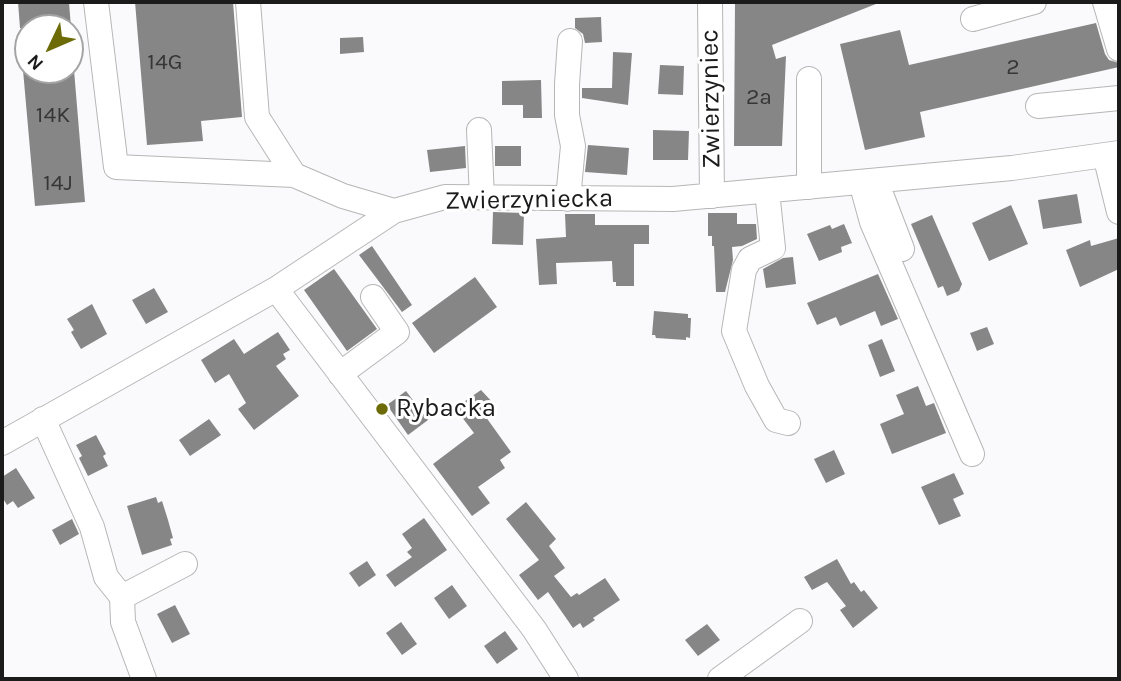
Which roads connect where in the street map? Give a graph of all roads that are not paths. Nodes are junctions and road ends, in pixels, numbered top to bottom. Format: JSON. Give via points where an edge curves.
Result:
{"nodes":[{"id":1,"x":96,"y":2,"type":"edge"},
{"id":2,"x":248,"y":2,"type":"edge"},
{"id":3,"x":710,"y":2,"type":"edge"},
{"id":4,"x":1034,"y":2,"type":"edge"},
{"id":5,"x":1105,"y":2,"type":"edge"},
{"id":6,"x":973,"y":19,"type":"dead end"},
{"id":7,"x":570,"y":41,"type":"dead end"},
{"id":8,"x":1119,"y":49,"type":"edge"},
{"id":9,"x":809,"y":79,"type":"dead end"},
{"id":10,"x":1119,"y":98,"type":"edge"},
{"id":11,"x":1038,"y":106,"type":"dead end"},
{"id":12,"x":479,"y":130,"type":"dead end"},
{"id":13,"x":1112,"y":154,"type":"edge"},
{"id":14,"x":294,"y":175,"type":"junction"},
{"id":15,"x":868,"y":181,"type":"junction"},
{"id":16,"x":809,"y":187,"type":"junction"},
{"id":17,"x":767,"y":191,"type":"junction"},
{"id":18,"x":712,"y":196,"type":"junction"},
{"id":19,"x":347,"y":197,"type":"junction"},
{"id":20,"x":482,"y":198,"type":"junction"},
{"id":21,"x":568,"y":199,"type":"junction"},
{"id":22,"x":394,"y":211,"type":"junction"},
{"id":23,"x":1119,"y":212,"type":"edge"},
{"id":24,"x":357,"y":237,"type":"junction"},
{"id":25,"x":276,"y":289,"type":"junction"},
{"id":26,"x":373,"y":296,"type":"dead end"},
{"id":27,"x":928,"y":316,"type":"dead end"},
{"id":28,"x":340,"y":374,"type":"junction"},
{"id":29,"x":43,"y":419,"type":"junction"},
{"id":30,"x":788,"y":423,"type":"dead end"},
{"id":31,"x":2,"y":443,"type":"edge"},
{"id":32,"x":972,"y":454,"type":"dead end"},
{"id":33,"x":185,"y":565,"type":"dead end"},
{"id":34,"x":122,"y":597,"type":"junction"},
{"id":35,"x":800,"y":621,"type":"dead end"},
{"id":36,"x":144,"y":679,"type":"edge"},
{"id":37,"x":566,"y":679,"type":"edge"},
{"id":38,"x":720,"y":679,"type":"edge"}],
"edges":[{"from":1,"to":14,"type":"street","via":[[117,167]]},
{"from":2,"to":14,"type":"street","via":[[257,117]]},
{"from":3,"to":18,"type":"street","name":"Zwierzyniec"},
{"from":4,"to":6,"type":"street"},
{"from":5,"to":8,"type":"street"},
{"from":7,"to":21,"type":"street","via":[[567,115],[573,146]]},
{"from":9,"to":16,"type":"street"},
{"from":10,"to":11,"type":"street"},
{"from":12,"to":20,"type":"street"},
{"from":13,"to":15,"type":"street","name":"Zwierzyniecka"},
{"from":13,"to":23,"type":"street"},
{"from":14,"to":19,"type":"street"},
{"from":15,"to":16,"type":"street","name":"Zwierzyniecka"},
{"from":15,"to":27,"type":"street"},
{"from":15,"to":32,"type":"street","via":[[872,222]]},
{"from":16,"to":17,"type":"street","name":"Zwierzyniecka"},
{"from":17,"to":18,"type":"street","name":"Zwierzyniecka"},
{"from":17,"to":30,"type":"street","via":[[773,248],[750,259],[744,270],[734,331],[776,420]]},
{"from":18,"to":21,"type":"street","name":"Zwierzyniecka"},
{"from":19,"to":22,"type":"street"},
{"from":19,"to":24,"type":"street","via":[[356,216]]},
{"from":20,"to":21,"type":"street","name":"Zwierzyniecka"},
{"from":20,"to":22,"type":"street","name":"Zwierzyniecka","via":[[445,198]]},
{"from":22,"to":24,"type":"street","name":"Zwierzyniecka"},
{"from":24,"to":25,"type":"street","name":"Zwierzyniecka"},
{"from":25,"to":28,"type":"street"},
{"from":25,"to":29,"type":"street","name":"Zwierzyniecka"},
{"from":26,"to":28,"type":"street","via":[[397,332]]},
{"from":28,"to":37,"type":"street","via":[[534,629]]},
{"from":29,"to":31,"type":"street","name":"Zwierzyniecka"},
{"from":29,"to":34,"type":"street","via":[[92,527],[106,577]]},
{"from":33,"to":34,"type":"street"},
{"from":34,"to":36,"type":"street","via":[[123,622]]},
{"from":35,"to":38,"type":"street"}]}
